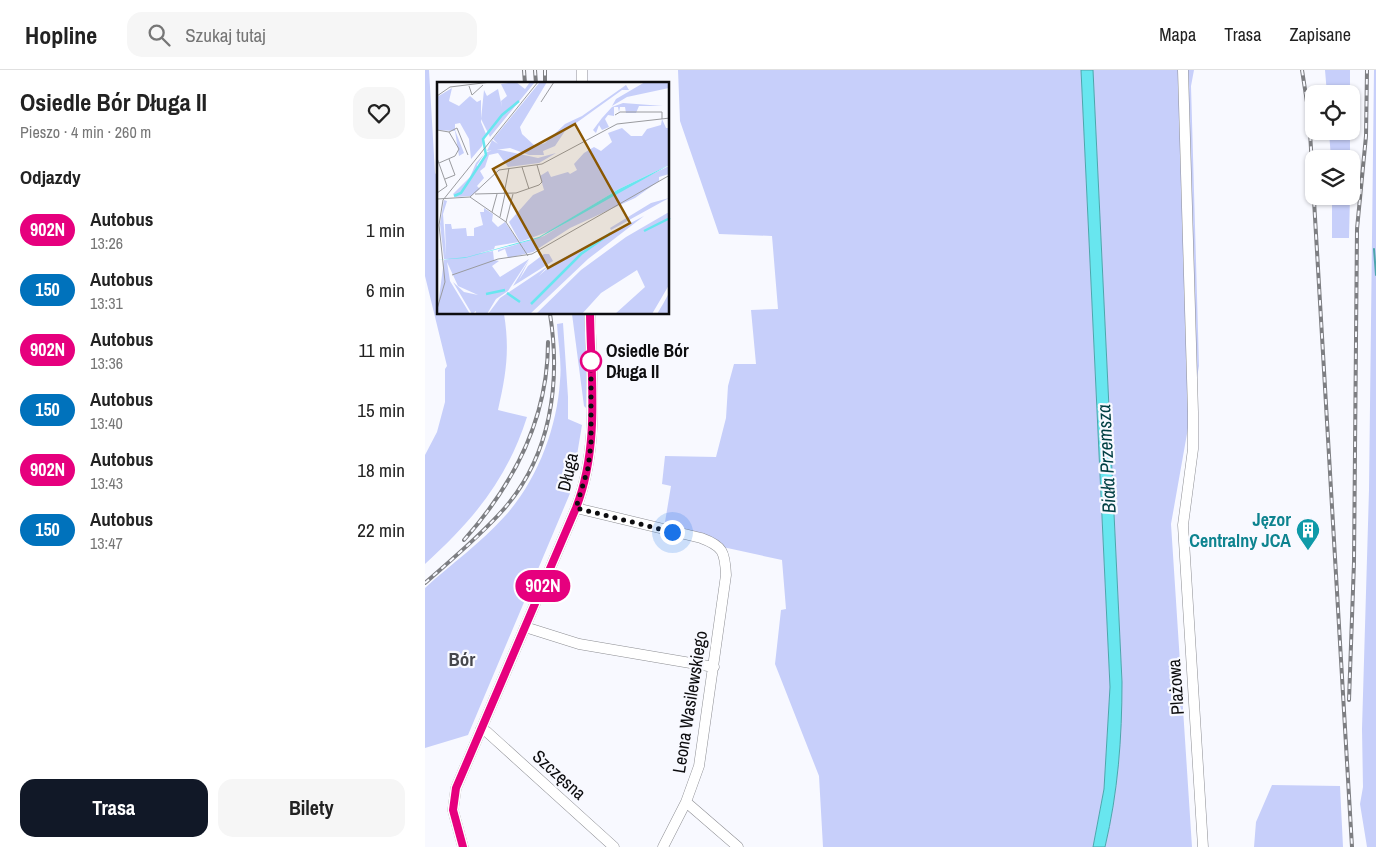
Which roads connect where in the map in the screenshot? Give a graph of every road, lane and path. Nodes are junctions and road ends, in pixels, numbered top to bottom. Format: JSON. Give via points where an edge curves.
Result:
{"nodes":[{"id":1,"x":1183,"y":70,"type":"edge"},
{"id":2,"x":590,"y":315,"type":"edge"},
{"id":3,"x":576,"y":508,"type":"junction"},
{"id":4,"x":525,"y":627,"type":"junction"},
{"id":5,"x":714,"y":667,"type":"junction"},
{"id":6,"x":481,"y":730,"type":"junction"},
{"id":7,"x":686,"y":802,"type":"junction"},
{"id":8,"x":463,"y":847,"type":"edge"},
{"id":9,"x":614,"y":847,"type":"edge"},
{"id":10,"x":663,"y":847,"type":"edge"},
{"id":11,"x":738,"y":847,"type":"edge"},
{"id":12,"x":1203,"y":847,"type":"edge"}],
"edges":[{"from":1,"to":12,"type":"street","name":"Plażowa","via":[[1193,412],[1193,449],[1183,525]]},
{"from":2,"to":3,"type":"street","name":"Długa","via":[[591,444],[588,468]]},
{"from":3,"to":4,"type":"street","name":"Długa"},
{"from":3,"to":5,"type":"street","name":"Leona Wasilewskiego","via":[[717,543],[725,556],[726,575]]},
{"from":4,"to":5,"type":"street","via":[[579,644]]},
{"from":4,"to":6,"type":"street","name":"Długa"},
{"from":5,"to":7,"type":"street","name":"Leona Wasilewskiego","via":[[699,766]]},
{"from":6,"to":8,"type":"street","name":"Długa","via":[[454,799],[453,810]]},
{"from":6,"to":9,"type":"street","name":"Szczęsna"},
{"from":7,"to":10,"type":"street","name":"Leona Wasilewskiego"},
{"from":7,"to":11,"type":"street"}]}
